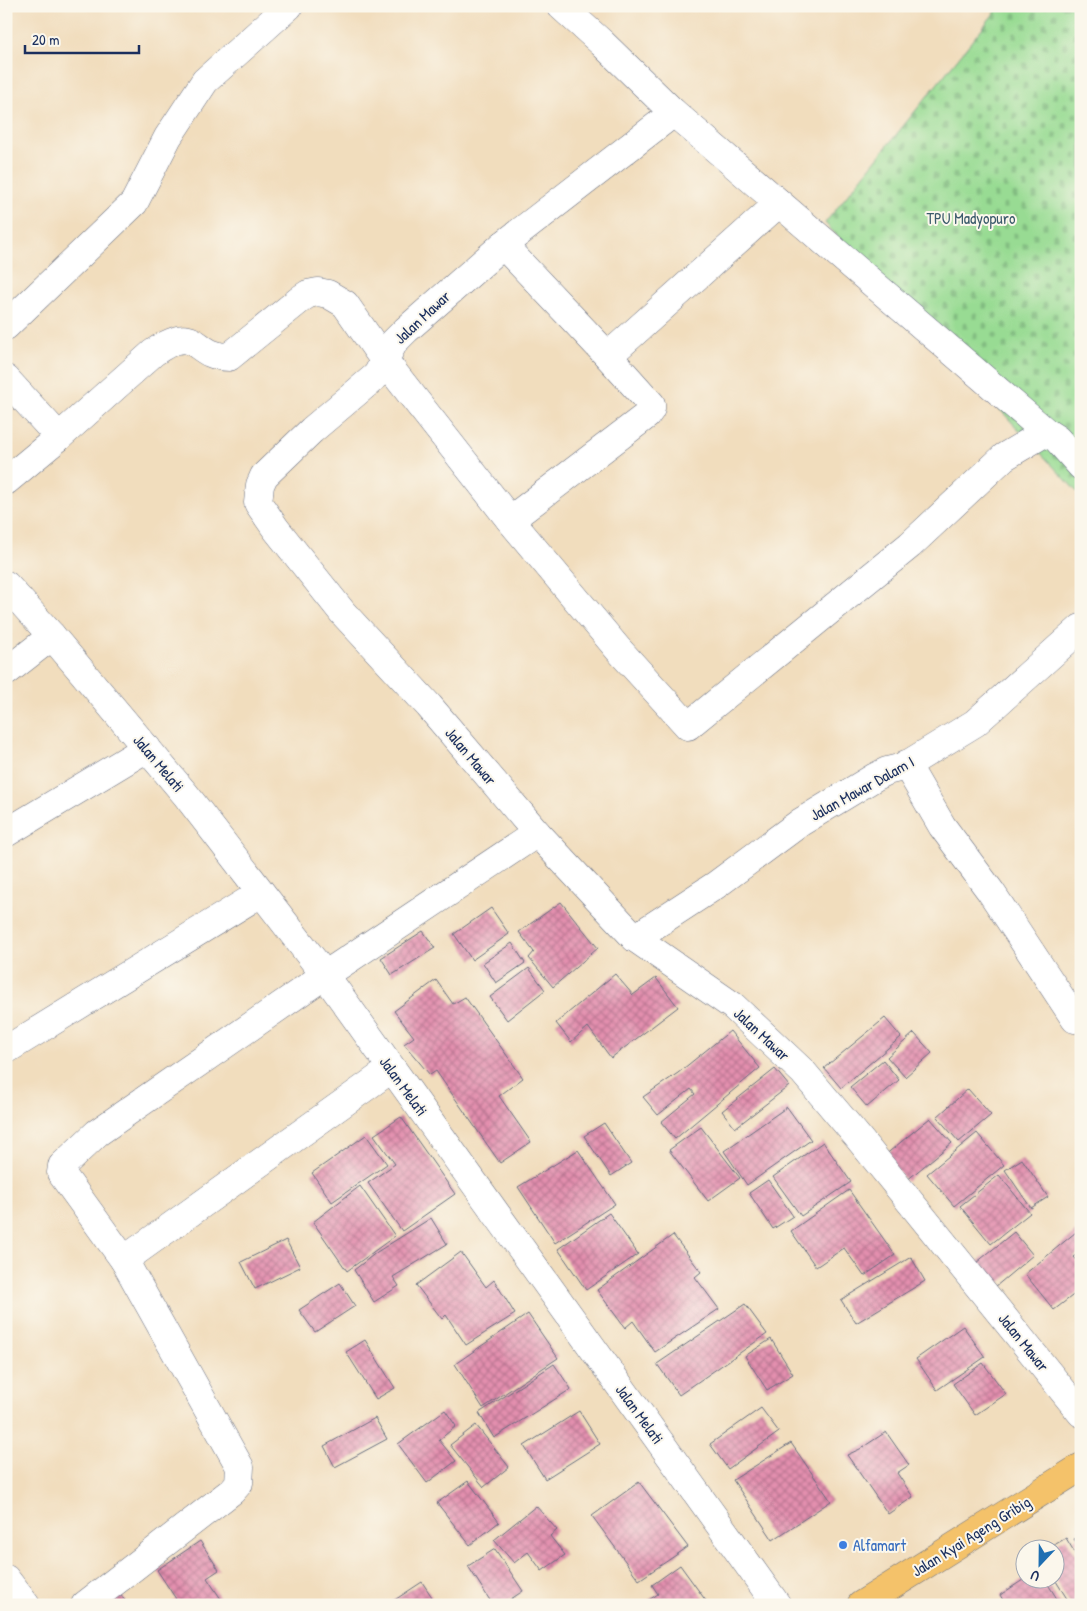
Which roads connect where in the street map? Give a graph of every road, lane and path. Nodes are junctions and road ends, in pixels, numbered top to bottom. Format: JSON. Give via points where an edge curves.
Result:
{"nodes":[{"id":1,"x":289,"y":6,"type":"edge"},
{"id":2,"x":561,"y":6,"type":"edge"},
{"id":3,"x":670,"y":115,"type":"junction"},
{"id":4,"x":780,"y":203,"type":"junction"},
{"id":5,"x":503,"y":245,"type":"junction"},
{"id":6,"x":6,"y":326,"type":"edge"},
{"id":7,"x":608,"y":356,"type":"junction"},
{"id":8,"x":384,"y":360,"type":"junction"},
{"id":9,"x":6,"y":379,"type":"edge"},
{"id":10,"x":1046,"y":432,"type":"junction"},
{"id":11,"x":59,"y":437,"type":"junction"},
{"id":12,"x":1081,"y":466,"type":"edge"},
{"id":13,"x":6,"y":481,"type":"edge"},
{"id":14,"x":510,"y":520,"type":"junction"},
{"id":15,"x":6,"y":585,"type":"edge"},
{"id":16,"x":1081,"y":628,"type":"edge"},
{"id":17,"x":52,"y":636,"type":"junction"},
{"id":18,"x":6,"y":672,"type":"edge"},
{"id":19,"x":147,"y":748,"type":"junction"},
{"id":20,"x":906,"y":764,"type":"junction"},
{"id":21,"x":6,"y":833,"type":"edge"},
{"id":22,"x":537,"y":833,"type":"junction"},
{"id":23,"x":261,"y":893,"type":"junction"},
{"id":24,"x":635,"y":938,"type":"junction"},
{"id":25,"x":325,"y":975,"type":"junction"},
{"id":26,"x":1075,"y":1019,"type":"dead end"},
{"id":27,"x":6,"y":1050,"type":"edge"},
{"id":28,"x":391,"y":1068,"type":"junction"},
{"id":29,"x":124,"y":1260,"type":"junction"},
{"id":30,"x":1081,"y":1413,"type":"edge"},
{"id":31,"x":1081,"y":1467,"type":"edge"},
{"id":32,"x":6,"y":1579,"type":"edge"},
{"id":33,"x":26,"y":1605,"type":"edge"},
{"id":34,"x":85,"y":1605,"type":"edge"},
{"id":35,"x":777,"y":1605,"type":"edge"},
{"id":36,"x":860,"y":1605,"type":"edge"}],
"edges":[{"from":1,"to":6,"type":"street","via":[[205,81],[168,137],[134,203]]},
{"from":2,"to":3,"type":"street","via":[[602,43]]},
{"from":3,"to":4,"type":"street"},
{"from":3,"to":5,"type":"street","name":"Jalan Mawar"},
{"from":4,"to":7,"type":"street"},
{"from":4,"to":10,"type":"street"},
{"from":5,"to":7,"type":"street"},
{"from":5,"to":8,"type":"street","name":"Jalan Mawar","via":[[406,330],[394,342]]},
{"from":7,"to":14,"type":"street","via":[[651,404],[651,409]]},
{"from":8,"to":11,"type":"street","via":[[345,304],[318,292],[302,298],[229,357],[215,355],[188,339],[167,343]]},
{"from":8,"to":14,"type":"street"},
{"from":8,"to":22,"type":"street","name":"Jalan Mawar","via":[[377,375],[264,476],[258,503],[342,613],[429,706]]},
{"from":9,"to":11,"type":"street"},
{"from":10,"to":12,"type":"street"},
{"from":10,"to":14,"type":"street","via":[[1004,457],[910,545],[688,726],[618,649]]},
{"from":11,"to":13,"type":"street"},
{"from":15,"to":17,"type":"street","name":"Jalan Melati"},
{"from":16,"to":20,"type":"street","name":"Jalan Mawar Dalam I","via":[[975,723]]},
{"from":17,"to":18,"type":"street"},
{"from":17,"to":19,"type":"street","name":"Jalan Melati"},
{"from":19,"to":21,"type":"street"},
{"from":19,"to":23,"type":"street","name":"Jalan Melati"},
{"from":20,"to":24,"type":"street","name":"Jalan Mawar Dalam I","via":[[853,789],[801,822],[716,885]]},
{"from":20,"to":26,"type":"street","via":[[942,826],[991,892]]},
{"from":22,"to":24,"type":"street","name":"Jalan Mawar"},
{"from":22,"to":25,"type":"street"},
{"from":23,"to":25,"type":"street","name":"Jalan Melati"},
{"from":23,"to":27,"type":"street"},
{"from":24,"to":30,"type":"street","name":"Jalan Mawar","via":[[733,1006],[803,1072]]},
{"from":25,"to":28,"type":"street","name":"Jalan Melati"},
{"from":25,"to":29,"type":"street","via":[[97,1133],[62,1166],[62,1173]]},
{"from":28,"to":29,"type":"street"},
{"from":28,"to":35,"type":"street","name":"Jalan Melati"},
{"from":29,"to":34,"type":"street","via":[[240,1468],[239,1483]]},
{"from":31,"to":36,"type":"main road","name":"Jalan Kyai Ageng Gribig"},
{"from":32,"to":33,"type":"street"}]}
